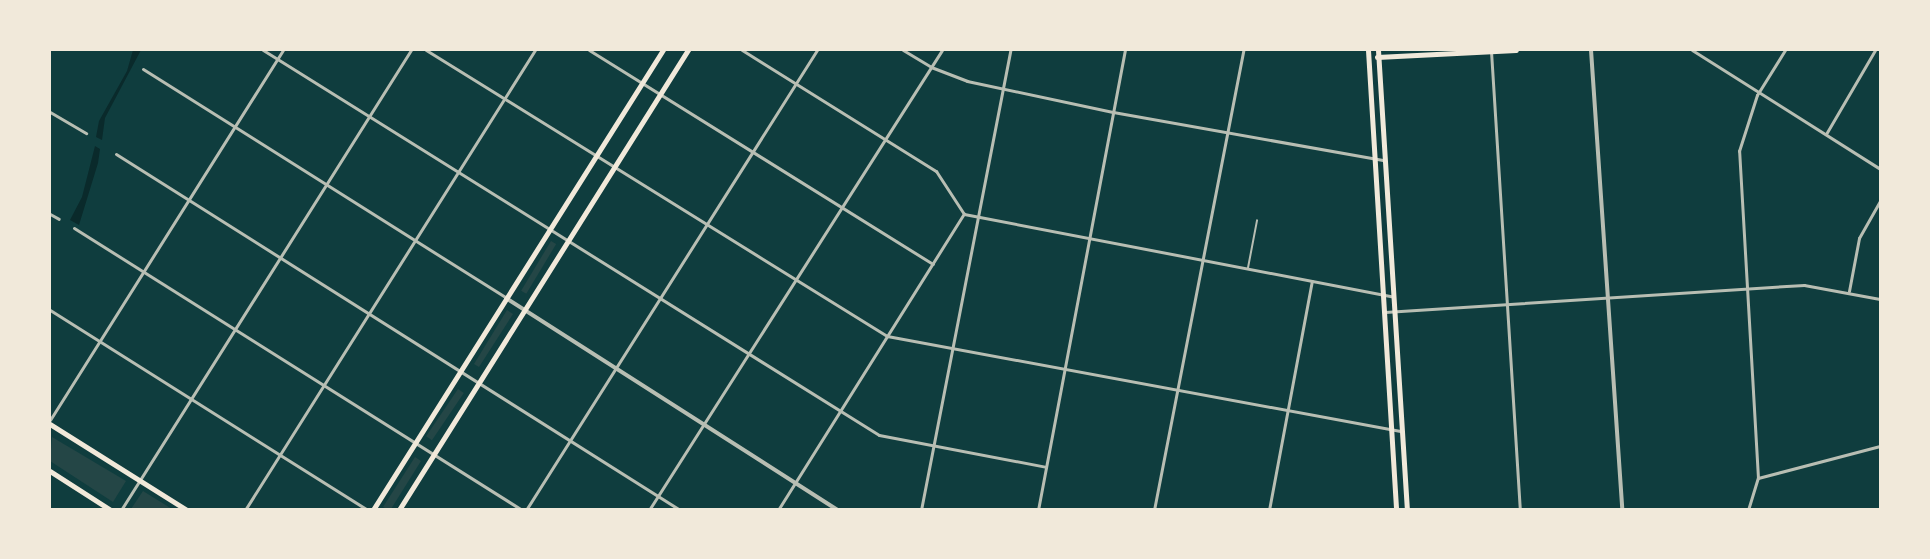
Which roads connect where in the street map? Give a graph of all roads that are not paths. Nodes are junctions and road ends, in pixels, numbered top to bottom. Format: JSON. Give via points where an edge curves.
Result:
{"nodes":[{"id":1,"x":263,"y":50,"type":"edge"},
{"id":2,"x":283,"y":50,"type":"edge"},
{"id":3,"x":411,"y":50,"type":"edge"},
{"id":4,"x":426,"y":50,"type":"edge"},
{"id":5,"x":535,"y":50,"type":"edge"},
{"id":6,"x":589,"y":50,"type":"edge"},
{"id":7,"x":663,"y":50,"type":"edge"},
{"id":8,"x":688,"y":50,"type":"edge"},
{"id":9,"x":742,"y":50,"type":"edge"},
{"id":10,"x":817,"y":50,"type":"edge"},
{"id":11,"x":903,"y":50,"type":"edge"},
{"id":12,"x":942,"y":50,"type":"edge"},
{"id":13,"x":1010,"y":50,"type":"edge"},
{"id":14,"x":1125,"y":50,"type":"edge"},
{"id":15,"x":1243,"y":50,"type":"edge"},
{"id":16,"x":1368,"y":50,"type":"edge"},
{"id":17,"x":1378,"y":50,"type":"edge"},
{"id":18,"x":1491,"y":50,"type":"edge"},
{"id":19,"x":1516,"y":50,"type":"edge"},
{"id":20,"x":1591,"y":50,"type":"edge"},
{"id":21,"x":1692,"y":50,"type":"edge"},
{"id":22,"x":1785,"y":50,"type":"edge"},
{"id":23,"x":1875,"y":50,"type":"edge"},
{"id":24,"x":1369,"y":57,"type":"junction"},
{"id":25,"x":1379,"y":57,"type":"junction"},
{"id":26,"x":277,"y":59,"type":"junction"},
{"id":27,"x":931,"y":67,"type":"junction"},
{"id":28,"x":143,"y":69,"type":"dead end"},
{"id":29,"x":642,"y":82,"type":"junction"},
{"id":30,"x":796,"y":83,"type":"junction"},
{"id":31,"x":1003,"y":88,"type":"junction"},
{"id":32,"x":660,"y":94,"type":"junction"},
{"id":33,"x":1757,"y":95,"type":"junction"},
{"id":34,"x":504,"y":98,"type":"junction"},
{"id":35,"x":50,"y":112,"type":"edge"},
{"id":36,"x":1113,"y":112,"type":"junction"},
{"id":37,"x":368,"y":116,"type":"junction"},
{"id":38,"x":234,"y":127,"type":"junction"},
{"id":39,"x":1228,"y":132,"type":"junction"},
{"id":40,"x":86,"y":133,"type":"dead end"},
{"id":41,"x":1826,"y":134,"type":"junction"},
{"id":42,"x":884,"y":139,"type":"junction"},
{"id":43,"x":753,"y":151,"type":"junction"},
{"id":44,"x":116,"y":154,"type":"dead end"},
{"id":45,"x":596,"y":155,"type":"junction"},
{"id":46,"x":1373,"y":158,"type":"junction"},
{"id":47,"x":1383,"y":160,"type":"junction"},
{"id":48,"x":614,"y":167,"type":"junction"},
{"id":49,"x":1881,"y":169,"type":"edge"},
{"id":50,"x":457,"y":173,"type":"junction"},
{"id":51,"x":325,"y":185,"type":"junction"},
{"id":52,"x":189,"y":199,"type":"junction"},
{"id":53,"x":1881,"y":201,"type":"edge"},
{"id":54,"x":840,"y":206,"type":"junction"},
{"id":55,"x":50,"y":214,"type":"edge"},
{"id":56,"x":964,"y":214,"type":"junction"},
{"id":57,"x":976,"y":217,"type":"junction"},
{"id":58,"x":59,"y":219,"type":"dead end"},
{"id":59,"x":1257,"y":221,"type":"dead end"},
{"id":60,"x":706,"y":224,"type":"junction"},
{"id":61,"x":74,"y":228,"type":"dead end"},
{"id":62,"x":548,"y":231,"type":"junction"},
{"id":63,"x":1089,"y":238,"type":"junction"},
{"id":64,"x":414,"y":241,"type":"junction"},
{"id":65,"x":567,"y":242,"type":"junction"},
{"id":66,"x":280,"y":257,"type":"junction"},
{"id":67,"x":1202,"y":262,"type":"junction"},
{"id":68,"x":933,"y":264,"type":"junction"},
{"id":69,"x":1248,"y":269,"type":"junction"},
{"id":70,"x":143,"y":272,"type":"junction"},
{"id":71,"x":794,"y":279,"type":"junction"},
{"id":72,"x":1312,"y":281,"type":"junction"},
{"id":73,"x":1746,"y":289,"type":"junction"},
{"id":74,"x":1849,"y":291,"type":"junction"},
{"id":75,"x":1382,"y":294,"type":"junction"},
{"id":76,"x":1391,"y":296,"type":"junction"},
{"id":77,"x":506,"y":298,"type":"junction"},
{"id":78,"x":1609,"y":298,"type":"junction"},
{"id":79,"x":1881,"y":299,"type":"edge"},
{"id":80,"x":659,"y":300,"type":"junction"},
{"id":81,"x":1506,"y":304,"type":"junction"},
{"id":82,"x":50,"y":310,"type":"edge"},
{"id":83,"x":525,"y":310,"type":"junction"},
{"id":84,"x":1383,"y":312,"type":"junction"},
{"id":85,"x":1392,"y":312,"type":"junction"},
{"id":86,"x":369,"y":313,"type":"junction"},
{"id":87,"x":234,"y":329,"type":"junction"},
{"id":88,"x":887,"y":336,"type":"junction"},
{"id":89,"x":99,"y":341,"type":"junction"},
{"id":90,"x":952,"y":348,"type":"junction"},
{"id":91,"x":746,"y":355,"type":"junction"},
{"id":92,"x":616,"y":367,"type":"junction"},
{"id":93,"x":1064,"y":369,"type":"junction"},
{"id":94,"x":460,"y":371,"type":"junction"},
{"id":95,"x":479,"y":383,"type":"junction"},
{"id":96,"x":324,"y":385,"type":"junction"},
{"id":97,"x":1176,"y":390,"type":"junction"},
{"id":98,"x":191,"y":398,"type":"junction"},
{"id":99,"x":1288,"y":410,"type":"junction"},
{"id":100,"x":840,"y":411,"type":"junction"},
{"id":101,"x":50,"y":422,"type":"edge"},
{"id":102,"x":703,"y":424,"type":"junction"},
{"id":103,"x":1390,"y":429,"type":"junction"},
{"id":104,"x":1400,"y":431,"type":"junction"},
{"id":105,"x":570,"y":440,"type":"junction"},
{"id":106,"x":415,"y":442,"type":"junction"},
{"id":107,"x":933,"y":446,"type":"junction"},
{"id":108,"x":1881,"y":446,"type":"edge"},
{"id":109,"x":280,"y":454,"type":"junction"},
{"id":110,"x":434,"y":454,"type":"junction"},
{"id":111,"x":1046,"y":466,"type":"junction"},
{"id":112,"x":50,"y":471,"type":"edge"},
{"id":113,"x":1758,"y":478,"type":"junction"},
{"id":114,"x":139,"y":480,"type":"junction"},
{"id":115,"x":794,"y":483,"type":"junction"},
{"id":116,"x":658,"y":496,"type":"junction"},
{"id":117,"x":111,"y":510,"type":"edge"},
{"id":118,"x":121,"y":510,"type":"edge"},
{"id":119,"x":187,"y":510,"type":"edge"},
{"id":120,"x":245,"y":510,"type":"edge"},
{"id":121,"x":367,"y":510,"type":"edge"},
{"id":122,"x":373,"y":510,"type":"edge"},
{"id":123,"x":399,"y":510,"type":"edge"},
{"id":124,"x":524,"y":510,"type":"edge"},
{"id":125,"x":649,"y":510,"type":"edge"},
{"id":126,"x":680,"y":510,"type":"edge"},
{"id":127,"x":777,"y":510,"type":"edge"},
{"id":128,"x":838,"y":510,"type":"edge"},
{"id":129,"x":921,"y":510,"type":"edge"},
{"id":130,"x":1038,"y":510,"type":"edge"},
{"id":131,"x":1154,"y":510,"type":"edge"},
{"id":132,"x":1269,"y":510,"type":"edge"},
{"id":133,"x":1396,"y":510,"type":"edge"},
{"id":134,"x":1407,"y":510,"type":"edge"},
{"id":135,"x":1520,"y":510,"type":"edge"},
{"id":136,"x":1622,"y":510,"type":"edge"},
{"id":137,"x":1748,"y":510,"type":"edge"}],
"edges":[{"from":1,"to":26,"type":"street"},
{"from":2,"to":26,"type":"street"},
{"from":3,"to":37,"type":"street"},
{"from":4,"to":34,"type":"street"},
{"from":5,"to":34,"type":"street"},
{"from":6,"to":29,"type":"street"},
{"from":7,"to":29,"type":"main road"},
{"from":8,"to":32,"type":"main road"},
{"from":9,"to":30,"type":"street"},
{"from":10,"to":30,"type":"street"},
{"from":11,"to":27,"type":"street"},
{"from":12,"to":27,"type":"street"},
{"from":13,"to":31,"type":"street"},
{"from":14,"to":36,"type":"street"},
{"from":15,"to":39,"type":"street"},
{"from":16,"to":24,"type":"main road"},
{"from":17,"to":25,"type":"main road"},
{"from":18,"to":19,"type":"main road"},
{"from":18,"to":25,"type":"main road"},
{"from":18,"to":81,"type":"street"},
{"from":20,"to":78,"type":"street"},
{"from":21,"to":33,"type":"street"},
{"from":22,"to":33,"type":"street"},
{"from":23,"to":41,"type":"street"},
{"from":24,"to":25,"type":"main road"},
{"from":24,"to":46,"type":"main road"},
{"from":25,"to":47,"type":"main road"},
{"from":26,"to":37,"type":"street"},
{"from":26,"to":38,"type":"street"},
{"from":27,"to":31,"type":"street"},
{"from":27,"to":42,"type":"street"},
{"from":28,"to":38,"type":"street"},
{"from":29,"to":32,"type":"street"},
{"from":29,"to":45,"type":"main road"},
{"from":30,"to":42,"type":"street"},
{"from":30,"to":43,"type":"street"},
{"from":31,"to":36,"type":"street"},
{"from":31,"to":57,"type":"street"},
{"from":32,"to":43,"type":"street"},
{"from":32,"to":48,"type":"main road"},
{"from":33,"to":41,"type":"street"},
{"from":33,"to":73,"type":"street","via":[[1739,151]]},
{"from":34,"to":45,"type":"street"},
{"from":34,"to":50,"type":"street"},
{"from":35,"to":40,"type":"street"},
{"from":36,"to":39,"type":"street"},
{"from":36,"to":63,"type":"street"},
{"from":37,"to":50,"type":"street"},
{"from":37,"to":51,"type":"street"},
{"from":38,"to":51,"type":"street"},
{"from":38,"to":52,"type":"street"},
{"from":39,"to":46,"type":"street"},
{"from":39,"to":67,"type":"street"},
{"from":41,"to":49,"type":"street"},
{"from":42,"to":54,"type":"street"},
{"from":42,"to":56,"type":"street","via":[[936,171]]},
{"from":43,"to":54,"type":"street"},
{"from":43,"to":60,"type":"street"},
{"from":44,"to":52,"type":"street"},
{"from":45,"to":48,"type":"street"},
{"from":45,"to":62,"type":"main road"},
{"from":46,"to":47,"type":"street"},
{"from":46,"to":75,"type":"main road"},
{"from":47,"to":76,"type":"main road"},
{"from":48,"to":60,"type":"street"},
{"from":48,"to":65,"type":"main road"},
{"from":50,"to":62,"type":"street"},
{"from":50,"to":64,"type":"street"},
{"from":51,"to":64,"type":"street"},
{"from":51,"to":66,"type":"street"},
{"from":52,"to":66,"type":"street"},
{"from":52,"to":70,"type":"street"},
{"from":53,"to":74,"type":"street","via":[[1859,238]]},
{"from":54,"to":68,"type":"street"},
{"from":54,"to":71,"type":"street"},
{"from":55,"to":58,"type":"street"},
{"from":56,"to":57,"type":"street"},
{"from":56,"to":68,"type":"street"},
{"from":57,"to":63,"type":"street"},
{"from":57,"to":90,"type":"street"},
{"from":59,"to":69,"type":"lane"},
{"from":60,"to":71,"type":"street"},
{"from":60,"to":80,"type":"street"},
{"from":61,"to":70,"type":"street"},
{"from":62,"to":65,"type":"street"},
{"from":62,"to":77,"type":"main road"},
{"from":63,"to":67,"type":"street"},
{"from":63,"to":93,"type":"street"},
{"from":64,"to":77,"type":"street"},
{"from":64,"to":86,"type":"street"},
{"from":65,"to":80,"type":"street"},
{"from":65,"to":83,"type":"main road"},
{"from":66,"to":86,"type":"street"},
{"from":66,"to":87,"type":"street"},
{"from":67,"to":69,"type":"street"},
{"from":67,"to":97,"type":"street"},
{"from":68,"to":88,"type":"street"},
{"from":69,"to":72,"type":"street"},
{"from":70,"to":87,"type":"street"},
{"from":70,"to":89,"type":"street"},
{"from":71,"to":88,"type":"street"},
{"from":71,"to":91,"type":"street"},
{"from":72,"to":75,"type":"street"},
{"from":72,"to":99,"type":"street"},
{"from":73,"to":74,"type":"street","via":[[1804,285]]},
{"from":73,"to":78,"type":"street"},
{"from":73,"to":113,"type":"street"},
{"from":74,"to":79,"type":"street"},
{"from":75,"to":76,"type":"street"},
{"from":75,"to":84,"type":"main road"},
{"from":76,"to":85,"type":"main road"},
{"from":77,"to":83,"type":"street"},
{"from":77,"to":94,"type":"main road"},
{"from":78,"to":81,"type":"street"},
{"from":78,"to":136,"type":"street"},
{"from":80,"to":91,"type":"street"},
{"from":80,"to":92,"type":"street"},
{"from":81,"to":85,"type":"street"},
{"from":81,"to":135,"type":"street"},
{"from":82,"to":89,"type":"street"},
{"from":83,"to":92,"type":"street"},
{"from":83,"to":95,"type":"main road"},
{"from":84,"to":85,"type":"street"},
{"from":84,"to":103,"type":"main road"},
{"from":85,"to":104,"type":"main road"},
{"from":86,"to":94,"type":"street"},
{"from":86,"to":96,"type":"street"},
{"from":87,"to":96,"type":"street"},
{"from":87,"to":98,"type":"street"},
{"from":88,"to":90,"type":"street"},
{"from":88,"to":100,"type":"street"},
{"from":89,"to":98,"type":"street"},
{"from":89,"to":101,"type":"street"},
{"from":90,"to":93,"type":"street"},
{"from":90,"to":107,"type":"street"},
{"from":91,"to":100,"type":"street"},
{"from":91,"to":102,"type":"street"},
{"from":92,"to":102,"type":"street"},
{"from":92,"to":105,"type":"street"},
{"from":93,"to":97,"type":"street"},
{"from":93,"to":111,"type":"street"},
{"from":94,"to":95,"type":"street"},
{"from":94,"to":106,"type":"main road"},
{"from":95,"to":105,"type":"street"},
{"from":95,"to":110,"type":"main road"},
{"from":96,"to":106,"type":"street"},
{"from":96,"to":109,"type":"street"},
{"from":97,"to":99,"type":"street"},
{"from":97,"to":131,"type":"street"},
{"from":98,"to":109,"type":"street"},
{"from":98,"to":114,"type":"street"},
{"from":99,"to":103,"type":"street"},
{"from":99,"to":132,"type":"street"},
{"from":100,"to":107,"type":"street","via":[[890,440]]},
{"from":100,"to":115,"type":"street"},
{"from":101,"to":114,"type":"main road"},
{"from":102,"to":115,"type":"street"},
{"from":102,"to":116,"type":"street"},
{"from":103,"to":104,"type":"street"},
{"from":103,"to":133,"type":"main road"},
{"from":104,"to":134,"type":"main road"},
{"from":105,"to":116,"type":"street"},
{"from":105,"to":124,"type":"street"},
{"from":106,"to":110,"type":"street"},
{"from":106,"to":122,"type":"main road"},
{"from":107,"to":111,"type":"street"},
{"from":107,"to":129,"type":"street"},
{"from":108,"to":113,"type":"street"},
{"from":109,"to":120,"type":"street"},
{"from":109,"to":121,"type":"street"},
{"from":110,"to":123,"type":"main road"},
{"from":110,"to":124,"type":"street"},
{"from":111,"to":130,"type":"street"},
{"from":112,"to":117,"type":"main road"},
{"from":113,"to":137,"type":"street"},
{"from":114,"to":118,"type":"street"},
{"from":114,"to":119,"type":"main road"},
{"from":115,"to":127,"type":"street"},
{"from":115,"to":128,"type":"street"},
{"from":116,"to":125,"type":"street"},
{"from":116,"to":126,"type":"street"}]}
